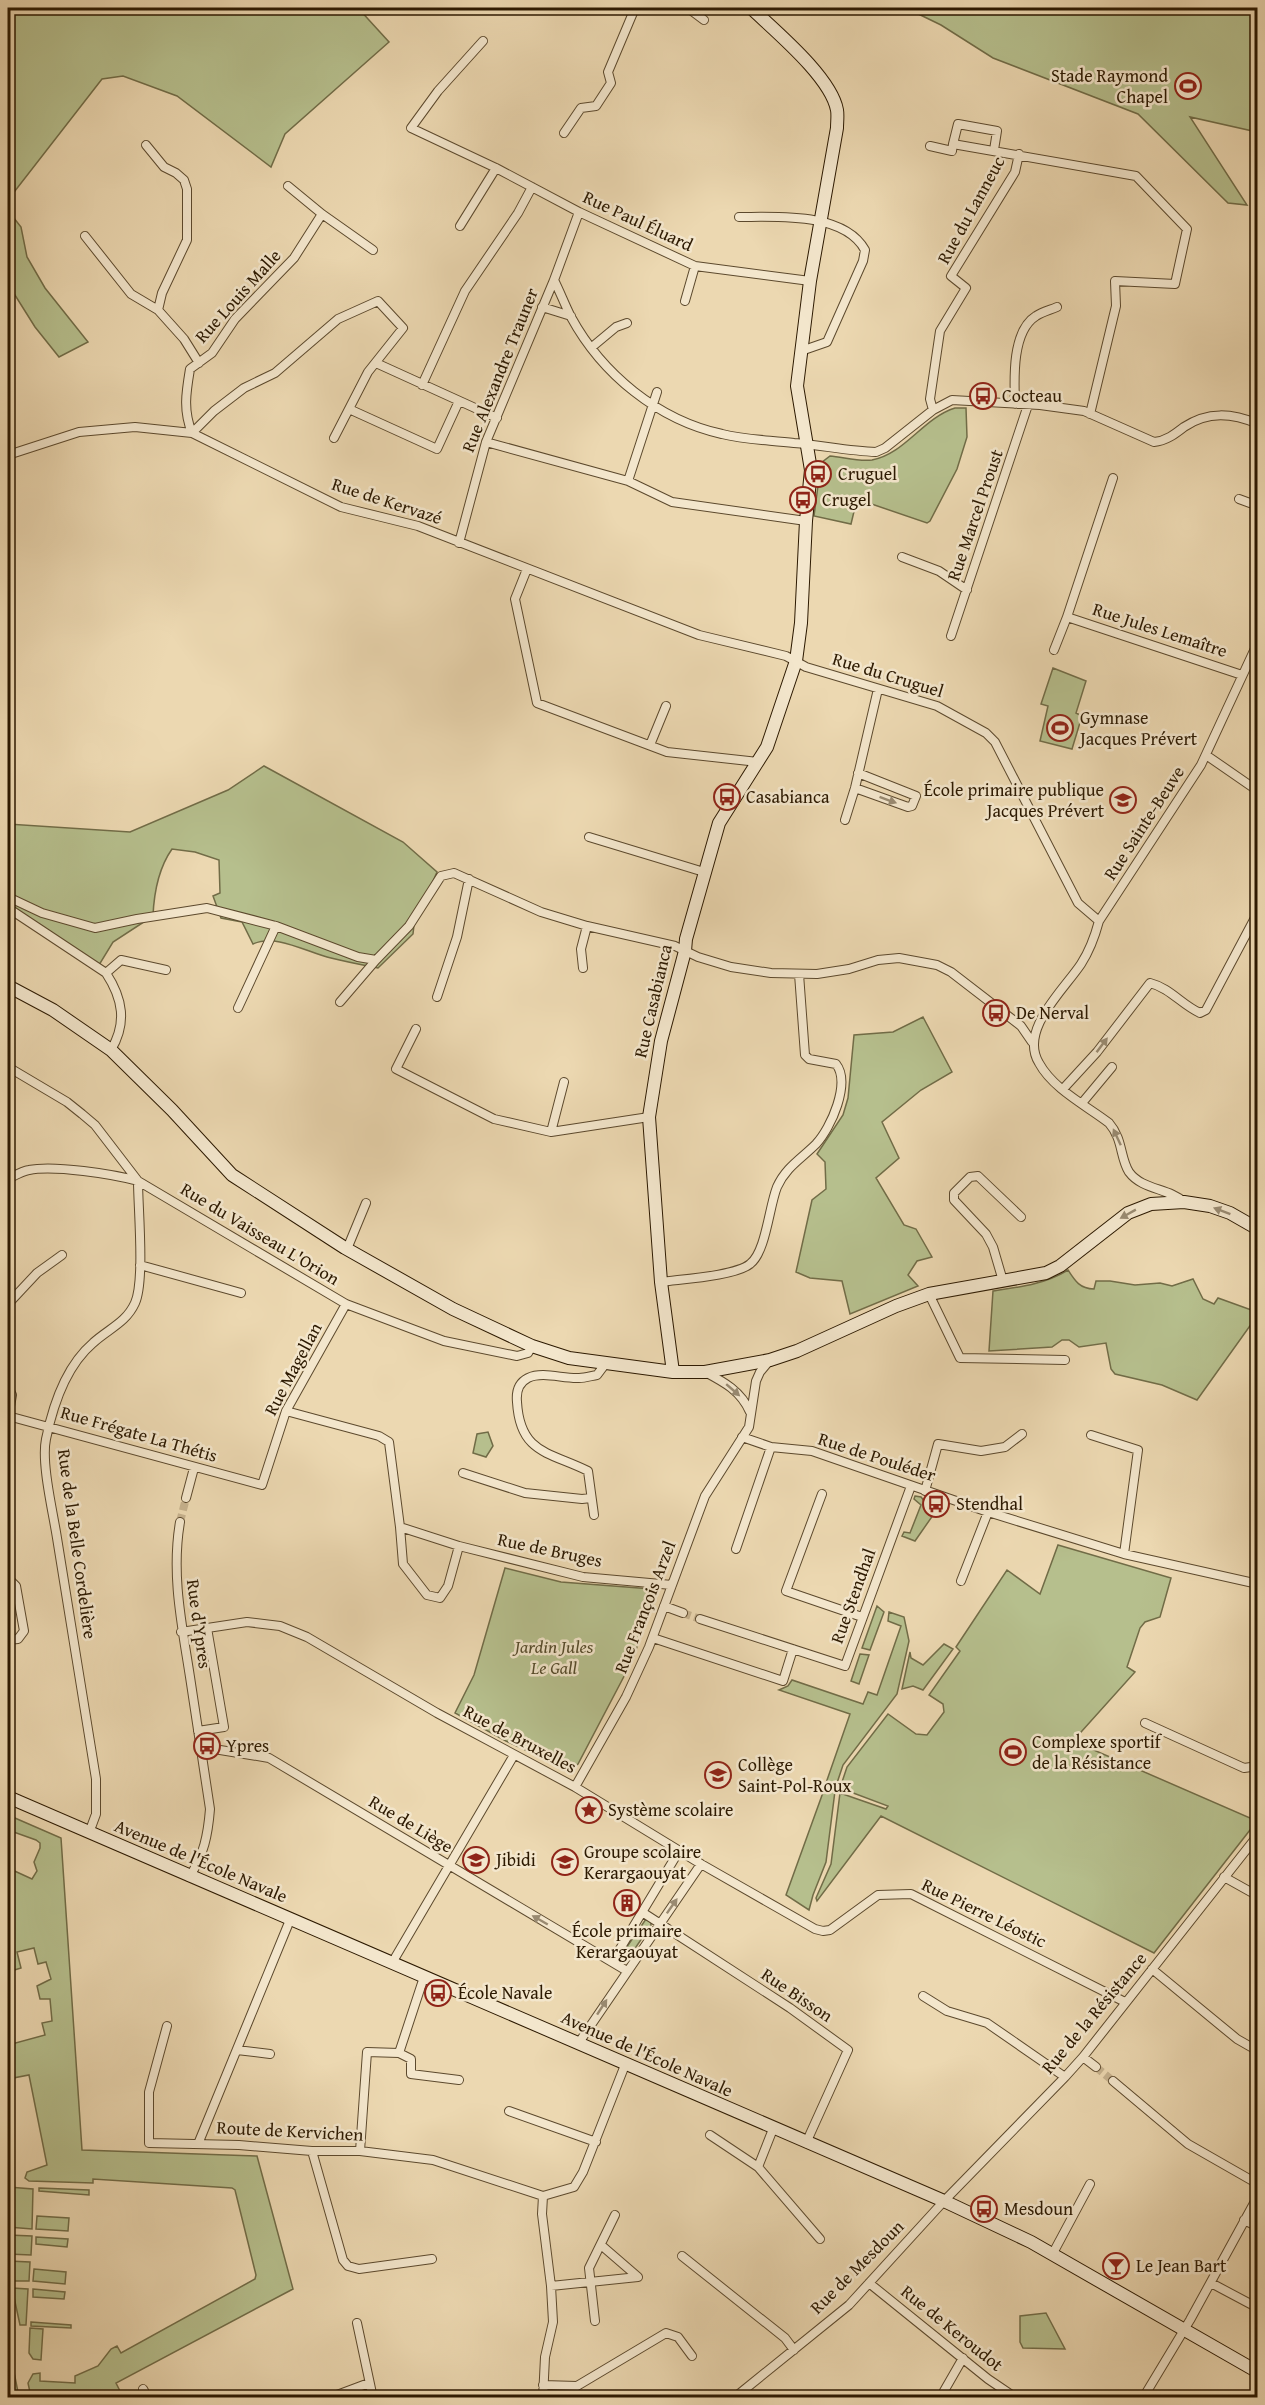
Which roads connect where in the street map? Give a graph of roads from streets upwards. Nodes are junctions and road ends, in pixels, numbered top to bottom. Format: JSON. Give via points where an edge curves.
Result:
{"nodes":[{"id":1,"x":635,"y":8,"type":"edge"},
{"id":2,"x":688,"y":8,"type":"edge"},
{"id":3,"x":751,"y":8,"type":"edge"},
{"id":4,"x":704,"y":20,"type":"dead end"},
{"id":5,"x":483,"y":41,"type":"dead end"},
{"id":6,"x":564,"y":133,"type":"dead end"},
{"id":7,"x":953,"y":144,"type":"junction"},
{"id":8,"x":146,"y":145,"type":"dead end"},
{"id":9,"x":930,"y":146,"type":"dead end"},
{"id":10,"x":994,"y":150,"type":"junction"},
{"id":11,"x":1019,"y":154,"type":"junction"},
{"id":12,"x":496,"y":168,"type":"junction"},
{"id":13,"x":288,"y":186,"type":"dead end"},
{"id":14,"x":532,"y":187,"type":"junction"},
{"id":15,"x":579,"y":212,"type":"junction"},
{"id":16,"x":322,"y":214,"type":"junction"},
{"id":17,"x":739,"y":217,"type":"dead end"},
{"id":18,"x":820,"y":220,"type":"junction"},
{"id":19,"x":460,"y":226,"type":"dead end"},
{"id":20,"x":85,"y":236,"type":"dead end"},
{"id":21,"x":373,"y":249,"type":"dead end"},
{"id":22,"x":695,"y":266,"type":"junction"},
{"id":23,"x":554,"y":280,"type":"junction"},
{"id":24,"x":810,"y":281,"type":"junction"},
{"id":25,"x":685,"y":301,"type":"dead end"},
{"id":26,"x":542,"y":307,"type":"junction"},
{"id":27,"x":1057,"y":307,"type":"dead end"},
{"id":28,"x":158,"y":310,"type":"junction"},
{"id":29,"x":571,"y":316,"type":"junction"},
{"id":30,"x":627,"y":323,"type":"dead end"},
{"id":31,"x":592,"y":347,"type":"junction"},
{"id":32,"x":801,"y":351,"type":"junction"},
{"id":33,"x":199,"y":363,"type":"junction"},
{"id":34,"x":376,"y":363,"type":"junction"},
{"id":35,"x":422,"y":385,"type":"junction"},
{"id":36,"x":657,"y":392,"type":"dead end"},
{"id":37,"x":459,"y":401,"type":"junction"},
{"id":38,"x":1015,"y":404,"type":"junction"},
{"id":39,"x":1028,"y":405,"type":"junction"},
{"id":40,"x":654,"y":407,"type":"junction"},
{"id":41,"x":349,"y":409,"type":"junction"},
{"id":42,"x":933,"y":410,"type":"junction"},
{"id":43,"x":1090,"y":414,"type":"junction"},
{"id":44,"x":497,"y":418,"type":"junction"},
{"id":45,"x":1257,"y":424,"type":"edge"},
{"id":46,"x":192,"y":433,"type":"junction"},
{"id":47,"x":334,"y":438,"type":"dead end"},
{"id":48,"x":486,"y":442,"type":"junction"},
{"id":49,"x":806,"y":444,"type":"junction"},
{"id":50,"x":8,"y":455,"type":"edge"},
{"id":51,"x":1113,"y":478,"type":"dead end"},
{"id":52,"x":628,"y":481,"type":"junction"},
{"id":53,"x":1239,"y":499,"type":"dead end"},
{"id":54,"x":1257,"y":506,"type":"edge"},
{"id":55,"x":806,"y":520,"type":"junction"},
{"id":56,"x":459,"y":543,"type":"junction"},
{"id":57,"x":902,"y":557,"type":"dead end"},
{"id":58,"x":527,"y":569,"type":"junction"},
{"id":59,"x":968,"y":590,"type":"junction"},
{"id":60,"x":1067,"y":617,"type":"junction"},
{"id":61,"x":951,"y":636,"type":"dead end"},
{"id":62,"x":1257,"y":642,"type":"edge"},
{"id":63,"x":1054,"y":650,"type":"dead end"},
{"id":64,"x":796,"y":661,"type":"junction"},
{"id":65,"x":1242,"y":675,"type":"junction"},
{"id":66,"x":878,"y":688,"type":"junction"},
{"id":67,"x":666,"y":706,"type":"dead end"},
{"id":68,"x":650,"y":745,"type":"junction"},
{"id":69,"x":1206,"y":755,"type":"junction"},
{"id":70,"x":758,"y":762,"type":"junction"},
{"id":71,"x":858,"y":773,"type":"junction"},
{"id":72,"x":855,"y":788,"type":"junction"},
{"id":73,"x":1257,"y":791,"type":"edge"},
{"id":74,"x":845,"y":820,"type":"dead end"},
{"id":75,"x":589,"y":837,"type":"dead end"},
{"id":76,"x":704,"y":872,"type":"junction"},
{"id":77,"x":469,"y":879,"type":"junction"},
{"id":78,"x":8,"y":897,"type":"edge"},
{"id":79,"x":8,"y":908,"type":"edge"},
{"id":80,"x":1257,"y":912,"type":"edge"},
{"id":81,"x":1099,"y":921,"type":"junction"},
{"id":82,"x":276,"y":926,"type":"junction"},
{"id":83,"x":587,"y":926,"type":"junction"},
{"id":84,"x":685,"y":951,"type":"junction"},
{"id":85,"x":376,"y":960,"type":"junction"},
{"id":86,"x":583,"y":968,"type":"dead end"},
{"id":87,"x":166,"y":970,"type":"dead end"},
{"id":88,"x":106,"y":973,"type":"junction"},
{"id":89,"x":800,"y":974,"type":"junction"},
{"id":90,"x":8,"y":986,"type":"edge"},
{"id":91,"x":437,"y":997,"type":"dead end"},
{"id":92,"x":340,"y":1002,"type":"dead end"},
{"id":93,"x":238,"y":1008,"type":"dead end"},
{"id":94,"x":1040,"y":1021,"type":"junction"},
{"id":95,"x":1021,"y":1026,"type":"junction"},
{"id":96,"x":416,"y":1029,"type":"dead end"},
{"id":97,"x":1032,"y":1042,"type":"junction"},
{"id":98,"x":111,"y":1050,"type":"junction"},
{"id":99,"x":8,"y":1067,"type":"edge"},
{"id":100,"x":1112,"y":1067,"type":"dead end"},
{"id":101,"x":564,"y":1082,"type":"dead end"},
{"id":102,"x":1063,"y":1089,"type":"junction"},
{"id":103,"x":1082,"y":1103,"type":"junction"},
{"id":104,"x":649,"y":1117,"type":"junction"},
{"id":105,"x":551,"y":1132,"type":"junction"},
{"id":106,"x":8,"y":1179,"type":"edge"},
{"id":107,"x":138,"y":1181,"type":"junction"},
{"id":108,"x":1184,"y":1202,"type":"junction"},
{"id":109,"x":366,"y":1203,"type":"dead end"},
{"id":110,"x":1021,"y":1217,"type":"dead end"},
{"id":111,"x":1257,"y":1229,"type":"edge"},
{"id":112,"x":347,"y":1250,"type":"junction"},
{"id":113,"x":62,"y":1255,"type":"dead end"},
{"id":114,"x":140,"y":1264,"type":"junction"},
{"id":115,"x":1003,"y":1281,"type":"junction"},
{"id":116,"x":661,"y":1282,"type":"junction"},
{"id":117,"x":241,"y":1293,"type":"dead end"},
{"id":118,"x":929,"y":1294,"type":"junction"},
{"id":119,"x":8,"y":1304,"type":"edge"},
{"id":120,"x":346,"y":1304,"type":"junction"},
{"id":121,"x":532,"y":1346,"type":"junction"},
{"id":122,"x":770,"y":1360,"type":"junction"},
{"id":123,"x":1065,"y":1360,"type":"dead end"},
{"id":124,"x":606,"y":1363,"type":"junction"},
{"id":125,"x":673,"y":1372,"type":"junction"},
{"id":126,"x":705,"y":1372,"type":"junction"},
{"id":127,"x":8,"y":1388,"type":"edge"},
{"id":128,"x":286,"y":1411,"type":"junction"},
{"id":129,"x":752,"y":1415,"type":"junction"},
{"id":130,"x":8,"y":1417,"type":"edge"},
{"id":131,"x":50,"y":1426,"type":"junction"},
{"id":132,"x":1022,"y":1434,"type":"dead end"},
{"id":133,"x":1091,"y":1435,"type":"dead end"},
{"id":134,"x":742,"y":1437,"type":"junction"},
{"id":135,"x":771,"y":1447,"type":"junction"},
{"id":136,"x":194,"y":1468,"type":"junction"},
{"id":137,"x":463,"y":1473,"type":"dead end"},
{"id":138,"x":262,"y":1485,"type":"joint"},
{"id":139,"x":911,"y":1486,"type":"junction"},
{"id":140,"x":925,"y":1491,"type":"junction"},
{"id":141,"x":822,"y":1494,"type":"dead end"},
{"id":142,"x":186,"y":1498,"type":"tunnel mouth"},
{"id":143,"x":591,"y":1498,"type":"junction"},
{"id":144,"x":988,"y":1512,"type":"junction"},
{"id":145,"x":594,"y":1515,"type":"dead end"},
{"id":146,"x":180,"y":1522,"type":"tunnel mouth"},
{"id":147,"x":400,"y":1527,"type":"junction"},
{"id":148,"x":459,"y":1546,"type":"junction"},
{"id":149,"x":736,"y":1549,"type":"dead end"},
{"id":150,"x":1124,"y":1554,"type":"junction"},
{"id":151,"x":8,"y":1578,"type":"edge"},
{"id":152,"x":961,"y":1581,"type":"dead end"},
{"id":153,"x":1257,"y":1584,"type":"edge"},
{"id":154,"x":672,"y":1585,"type":"junction"},
{"id":155,"x":664,"y":1606,"type":"junction"},
{"id":156,"x":683,"y":1613,"type":"tunnel mouth"},
{"id":157,"x":862,"y":1617,"type":"junction"},
{"id":158,"x":700,"y":1619,"type":"tunnel mouth"},
{"id":159,"x":207,"y":1628,"type":"junction"},
{"id":160,"x":181,"y":1632,"type":"junction"},
{"id":161,"x":653,"y":1638,"type":"junction"},
{"id":162,"x":8,"y":1640,"type":"edge"},
{"id":163,"x":793,"y":1649,"type":"junction"},
{"id":164,"x":1145,"y":1724,"type":"dead end"},
{"id":165,"x":198,"y":1731,"type":"junction"},
{"id":166,"x":201,"y":1750,"type":"junction"},
{"id":167,"x":514,"y":1755,"type":"junction"},
{"id":168,"x":1257,"y":1766,"type":"edge"},
{"id":169,"x":575,"y":1787,"type":"junction"},
{"id":170,"x":8,"y":1797,"type":"edge"},
{"id":171,"x":89,"y":1833,"type":"junction"},
{"id":172,"x":1257,"y":1835,"type":"edge"},
{"id":173,"x":679,"y":1851,"type":"junction"},
{"id":174,"x":701,"y":1864,"type":"junction"},
{"id":175,"x":449,"y":1867,"type":"junction"},
{"id":176,"x":189,"y":1877,"type":"junction"},
{"id":177,"x":1224,"y":1877,"type":"junction"},
{"id":178,"x":1257,"y":1896,"type":"edge"},
{"id":179,"x":642,"y":1912,"type":"junction"},
{"id":180,"x":290,"y":1920,"type":"junction"},
{"id":181,"x":660,"y":1923,"type":"junction"},
{"id":182,"x":830,"y":1930,"type":"joint"},
{"id":183,"x":612,"y":1962,"type":"junction"},
{"id":184,"x":392,"y":1963,"type":"junction"},
{"id":185,"x":1152,"y":1968,"type":"junction"},
{"id":186,"x":627,"y":1971,"type":"junction"},
{"id":187,"x":424,"y":1977,"type":"junction"},
{"id":188,"x":923,"y":1996,"type":"dead end"},
{"id":189,"x":1125,"y":2002,"type":"junction"},
{"id":190,"x":167,"y":2026,"type":"dead end"},
{"id":191,"x":578,"y":2044,"type":"junction"},
{"id":192,"x":237,"y":2050,"type":"junction"},
{"id":193,"x":1257,"y":2051,"type":"edge"},
{"id":194,"x":270,"y":2054,"type":"dead end"},
{"id":195,"x":399,"y":2054,"type":"junction"},
{"id":196,"x":1083,"y":2057,"type":"junction"},
{"id":197,"x":625,"y":2065,"type":"junction"},
{"id":198,"x":1096,"y":2067,"type":"tunnel mouth"},
{"id":199,"x":1065,"y":2077,"type":"junction"},
{"id":200,"x":459,"y":2079,"type":"dead end"},
{"id":201,"x":1113,"y":2081,"type":"tunnel mouth"},
{"id":202,"x":509,"y":2111,"type":"dead end"},
{"id":203,"x":773,"y":2129,"type":"junction"},
{"id":204,"x":710,"y":2135,"type":"dead end"},
{"id":205,"x":596,"y":2142,"type":"junction"},
{"id":206,"x":198,"y":2144,"type":"junction"},
{"id":207,"x":806,"y":2144,"type":"junction"},
{"id":208,"x":312,"y":2151,"type":"junction"},
{"id":209,"x":360,"y":2151,"type":"junction"},
{"id":210,"x":758,"y":2166,"type":"junction"},
{"id":211,"x":1090,"y":2184,"type":"dead end"},
{"id":212,"x":1257,"y":2184,"type":"edge"},
{"id":213,"x":543,"y":2196,"type":"junction"},
{"id":214,"x":1257,"y":2196,"type":"edge"},
{"id":215,"x":944,"y":2201,"type":"junction"},
{"id":216,"x":615,"y":2215,"type":"dead end"},
{"id":217,"x":1244,"y":2220,"type":"junction"},
{"id":218,"x":1257,"y":2228,"type":"edge"},
{"id":219,"x":820,"y":2239,"type":"dead end"},
{"id":220,"x":601,"y":2245,"type":"junction"},
{"id":221,"x":1052,"y":2255,"type":"junction"},
{"id":222,"x":682,"y":2256,"type":"dead end"},
{"id":223,"x":432,"y":2259,"type":"dead end"},
{"id":224,"x":591,"y":2281,"type":"junction"},
{"id":225,"x":869,"y":2283,"type":"junction"},
{"id":226,"x":1211,"y":2283,"type":"junction"},
{"id":227,"x":551,"y":2286,"type":"junction"},
{"id":228,"x":1257,"y":2308,"type":"edge"},
{"id":229,"x":595,"y":2321,"type":"dead end"},
{"id":230,"x":357,"y":2323,"type":"dead end"},
{"id":231,"x":1185,"y":2329,"type":"junction"},
{"id":232,"x":794,"y":2350,"type":"junction"},
{"id":233,"x":692,"y":2356,"type":"dead end"},
{"id":234,"x":963,"y":2358,"type":"junction"},
{"id":235,"x":1257,"y":2372,"type":"edge"},
{"id":236,"x":369,"y":2383,"type":"junction"},
{"id":237,"x":543,"y":2385,"type":"junction"},
{"id":238,"x":329,"y":2397,"type":"edge"},
{"id":239,"x":373,"y":2397,"type":"edge"},
{"id":240,"x":543,"y":2397,"type":"edge"},
{"id":241,"x":734,"y":2397,"type":"edge"},
{"id":242,"x":940,"y":2397,"type":"edge"},
{"id":243,"x":1016,"y":2397,"type":"edge"},
{"id":244,"x":1143,"y":2397,"type":"edge"}],
"edges":[{"from":1,"to":6,"type":"street","via":[[608,72],[611,82],[596,106],[580,108]]},
{"from":2,"to":4,"type":"street"},
{"from":3,"to":18,"type":"street","name":"Rue Casabianca","via":[[821,77],[837,110]]},
{"from":5,"to":12,"type":"street","name":"Rue Paul Éluard","via":[[411,128]]},
{"from":7,"to":9,"type":"street","name":"Rue du Lanneuc","via":[[952,151]]},
{"from":7,"to":10,"type":"street","name":"Rue du Lanneuc"},
{"from":7,"to":10,"type":"street","via":[[958,124],[997,131]]},
{"from":8,"to":28,"type":"street","via":[[164,167],[184,180],[188,189],[187,240]]},
{"from":10,"to":11,"type":"street","name":"Rue du Lanneuc"},
{"from":11,"to":42,"type":"street","name":"Rue du Lanneuc","via":[[1015,172],[951,276],[966,288],[940,332],[930,399]]},
{"from":11,"to":43,"type":"street","name":"Rue du Lanneuc","via":[[1136,176],[1187,229],[1174,284],[1115,280],[1116,306]]},
{"from":12,"to":14,"type":"street","name":"Rue Paul Éluard"},
{"from":12,"to":19,"type":"street"},
{"from":13,"to":16,"type":"street"},
{"from":14,"to":15,"type":"street","name":"Rue Paul Éluard"},
{"from":14,"to":35,"type":"street","via":[[465,291]]},
{"from":15,"to":22,"type":"street","name":"Rue Paul Éluard"},
{"from":15,"to":23,"type":"street","name":"Rue Alexandre Trauner"},
{"from":16,"to":21,"type":"street"},
{"from":16,"to":33,"type":"street","name":"Rue Louis Malle","via":[[294,258]]},
{"from":17,"to":18,"type":"street"},
{"from":18,"to":24,"type":"street","name":"Rue Casabianca"},
{"from":18,"to":32,"type":"street","via":[[860,240],[865,250],[827,342]]},
{"from":20,"to":28,"type":"street","via":[[131,294]]},
{"from":22,"to":24,"type":"street","name":"Rue Paul Éluard"},
{"from":22,"to":25,"type":"street"},
{"from":23,"to":26,"type":"street","name":"Rue Alexandre Trauner"},
{"from":23,"to":29,"type":"street"},
{"from":24,"to":32,"type":"street","name":"Rue Casabianca"},
{"from":26,"to":29,"type":"street"},
{"from":26,"to":44,"type":"street","name":"Rue Alexandre Trauner"},
{"from":27,"to":38,"type":"street","via":[[1036,316],[1018,336]]},
{"from":28,"to":33,"type":"street"},
{"from":29,"to":31,"type":"street"},
{"from":30,"to":31,"type":"street"},
{"from":31,"to":40,"type":"street","via":[[622,381]]},
{"from":32,"to":49,"type":"street","name":"Rue Casabianca","via":[[797,386]]},
{"from":33,"to":46,"type":"street","name":"Rue Louis Malle","via":[[190,369],[184,400]]},
{"from":34,"to":35,"type":"street"},
{"from":34,"to":41,"type":"street"},
{"from":34,"to":46,"type":"street","via":[[403,328],[378,301],[338,319],[275,373],[244,388],[214,411]]},
{"from":35,"to":37,"type":"street"},
{"from":36,"to":40,"type":"street"},
{"from":37,"to":41,"type":"street","via":[[437,449]]},
{"from":37,"to":44,"type":"street"},
{"from":38,"to":39,"type":"street"},
{"from":38,"to":42,"type":"street","via":[[951,400]]},
{"from":39,"to":43,"type":"street"},
{"from":39,"to":59,"type":"street","name":"Rue Marcel Proust"},
{"from":40,"to":49,"type":"street","via":[[720,434]]},
{"from":40,"to":52,"type":"street"},
{"from":41,"to":47,"type":"street"},
{"from":42,"to":49,"type":"street","via":[[876,452]]},
{"from":43,"to":45,"type":"street","via":[[1154,442],[1207,416],[1240,416]]},
{"from":44,"to":48,"type":"street","name":"Rue Alexandre Trauner"},
{"from":46,"to":50,"type":"street","via":[[135,427],[79,432]]},
{"from":46,"to":56,"type":"street","name":"Rue de Kervazé","via":[[341,507],[418,526]]},
{"from":48,"to":52,"type":"street"},
{"from":48,"to":56,"type":"street","name":"Rue Alexandre Trauner"},
{"from":49,"to":55,"type":"street","name":"Rue Casabianca","via":[[811,470]]},
{"from":51,"to":60,"type":"street","name":"Rue Jules Lemaître"},
{"from":52,"to":55,"type":"street","via":[[672,502]]},
{"from":53,"to":54,"type":"street"},
{"from":55,"to":64,"type":"street","name":"Rue Casabianca"},
{"from":56,"to":58,"type":"street","name":"Rue de Kervazé"},
{"from":57,"to":59,"type":"street","via":[[939,571]]},
{"from":58,"to":64,"type":"street","name":"Rue de Kervazé","via":[[699,635]]},
{"from":58,"to":68,"type":"street","via":[[515,599],[537,704]]},
{"from":59,"to":61,"type":"street","name":"Rue Marcel Proust"},
{"from":60,"to":63,"type":"street","name":"Rue Jules Lemaître"},
{"from":60,"to":65,"type":"street","name":"Rue Jules Lemaître"},
{"from":62,"to":65,"type":"street","name":"Rue Sainte-Beuve"},
{"from":64,"to":66,"type":"street","name":"Rue du Cruguel"},
{"from":64,"to":70,"type":"street","name":"Rue Casabianca"},
{"from":65,"to":69,"type":"street","name":"Rue Sainte-Beuve"},
{"from":66,"to":71,"type":"street"},
{"from":66,"to":81,"type":"street","name":"Rue du Cruguel","via":[[937,706],[991,738],[1078,903]]},
{"from":67,"to":68,"type":"street"},
{"from":68,"to":70,"type":"street","via":[[667,752]]},
{"from":69,"to":73,"type":"street"},
{"from":69,"to":81,"type":"street","name":"Rue Sainte-Beuve"},
{"from":70,"to":76,"type":"street","name":"Rue Casabianca","via":[[719,822]]},
{"from":71,"to":72,"type":"street"},
{"from":72,"to":71,"type":"street","one_way":true,"via":[[908,807],[916,796]]},
{"from":72,"to":74,"type":"street"},
{"from":75,"to":76,"type":"street"},
{"from":76,"to":84,"type":"street","name":"Rue Casabianca"},
{"from":77,"to":83,"type":"street","via":[[541,912]]},
{"from":77,"to":85,"type":"street","via":[[454,873],[441,876],[410,926]]},
{"from":77,"to":91,"type":"street","via":[[457,937]]},
{"from":78,"to":82,"type":"street","via":[[42,913],[95,928],[207,908]]},
{"from":79,"to":88,"type":"street"},
{"from":102,"to":80,"type":"street","one_way":true,"via":[[1150,983],[1161,986],[1193,1010],[1206,1010]]},
{"from":81,"to":94,"type":"street","via":[[1082,962]]},
{"from":82,"to":85,"type":"street"},
{"from":82,"to":93,"type":"street"},
{"from":83,"to":84,"type":"street"},
{"from":83,"to":86,"type":"street","via":[[581,949]]},
{"from":84,"to":89,"type":"street","via":[[731,967]]},
{"from":84,"to":104,"type":"street","name":"Rue Casabianca","via":[[661,1041]]},
{"from":85,"to":92,"type":"street"},
{"from":87,"to":88,"type":"street","via":[[121,960]]},
{"from":88,"to":98,"type":"street","via":[[121,1001],[117,1041]]},
{"from":89,"to":95,"type":"street","via":[[849,969],[878,960],[922,961],[951,972]]},
{"from":89,"to":116,"type":"street","via":[[805,1055],[836,1064],[841,1073],[841,1090],[828,1127],[817,1143],[784,1173],[769,1211],[760,1250],[751,1263],[733,1272]]},
{"from":90,"to":98,"type":"street","via":[[53,1010]]},
{"from":94,"to":95,"type":"street"},
{"from":94,"to":97,"type":"street"},
{"from":95,"to":97,"type":"street"},
{"from":96,"to":105,"type":"street","via":[[396,1069],[495,1119]]},
{"from":97,"to":102,"type":"street","via":[[1038,1062]]},
{"from":98,"to":112,"type":"street","via":[[232,1175]]},
{"from":99,"to":107,"type":"street","name":"Rue du Vaisseau L'Orion","via":[[67,1102],[88,1120]]},
{"from":100,"to":103,"type":"street"},
{"from":101,"to":105,"type":"street"},
{"from":102,"to":103,"type":"street"},
{"from":108,"to":103,"type":"street","one_way":true,"via":[[1129,1171],[1116,1132]]},
{"from":104,"to":105,"type":"street"},
{"from":104,"to":116,"type":"street","name":"Rue Casabianca"},
{"from":106,"to":107,"type":"street","via":[[29,1170],[68,1170]]},
{"from":107,"to":114,"type":"street","name":"Rue de la Belle Cordelière"},
{"from":107,"to":120,"type":"street","name":"Rue du Vaisseau L'Orion"},
{"from":111,"to":108,"type":"street","one_way":true,"via":[[1230,1213]]},
{"from":108,"to":115,"type":"street","one_way":true,"via":[[1151,1204],[1128,1213],[1060,1266],[1046,1273]]},
{"from":109,"to":112,"type":"street"},
{"from":110,"to":115,"type":"street","via":[[978,1176],[970,1177],[954,1193],[954,1200],[986,1234]]},
{"from":112,"to":121,"type":"street","via":[[453,1309]]},
{"from":113,"to":119,"type":"street","via":[[37,1273]]},
{"from":114,"to":117,"type":"street"},
{"from":114,"to":131,"type":"street","name":"Rue de la Belle Cordelière","via":[[136,1301],[126,1318],[84,1351],[69,1372]]},
{"from":115,"to":118,"type":"street"},
{"from":116,"to":125,"type":"street","name":"Rue Casabianca"},
{"from":118,"to":122,"type":"street"},
{"from":118,"to":123,"type":"street","via":[[960,1358]]},
{"from":120,"to":121,"type":"street","name":"Rue du Vaisseau L'Orion","via":[[444,1341],[517,1356],[528,1353]]},
{"from":120,"to":128,"type":"street","name":"Rue Magellan"},
{"from":121,"to":124,"type":"street","via":[[569,1358]]},
{"from":122,"to":126,"type":"street"},
{"from":122,"to":129,"type":"street","via":[[756,1381]]},
{"from":124,"to":125,"type":"street"},
{"from":124,"to":143,"type":"street","via":[[597,1375],[530,1377],[516,1392],[518,1417],[527,1437],[547,1455],[588,1471]]},
{"from":125,"to":126,"type":"street"},
{"from":126,"to":129,"type":"street","one_way":true,"via":[[728,1384]]},
{"from":127,"to":130,"type":"street","name":"Rue Frégate La Thétis","via":[[12,1395]]},
{"from":128,"to":138,"type":"street","name":"Rue Magellan"},
{"from":128,"to":147,"type":"street","via":[[389,1442]]},
{"from":129,"to":134,"type":"street"},
{"from":130,"to":131,"type":"street","name":"Rue Frégate La Thétis"},
{"from":131,"to":136,"type":"street","name":"Rue Frégate La Thétis"},
{"from":131,"to":171,"type":"street","name":"Rue de la Belle Cordelière","via":[[45,1450],[51,1497],[96,1779],[96,1814]]},
{"from":132,"to":140,"type":"street","via":[[1005,1447],[981,1451],[938,1444]]},
{"from":133,"to":150,"type":"street","via":[[1138,1450]]},
{"from":134,"to":135,"type":"street","name":"Rue de Pouléder"},
{"from":134,"to":154,"type":"street","name":"Rue François Arzel","via":[[705,1496]]},
{"from":135,"to":139,"type":"street","name":"Rue de Pouléder","via":[[812,1451]]},
{"from":135,"to":149,"type":"street"},
{"from":136,"to":138,"type":"street","name":"Rue Frégate La Thétis"},
{"from":136,"to":142,"type":"street"},
{"from":137,"to":143,"type":"street","via":[[525,1493]]},
{"from":139,"to":140,"type":"street","name":"Rue de Pouléder"},
{"from":139,"to":157,"type":"street","name":"Rue Stendhal"},
{"from":140,"to":144,"type":"street","name":"Rue de Pouléder"},
{"from":141,"to":157,"type":"street","via":[[786,1591]]},
{"from":143,"to":145,"type":"street"},
{"from":144,"to":150,"type":"street","name":"Rue de Pouléder"},
{"from":144,"to":152,"type":"street"},
{"from":146,"to":160,"type":"street","name":"Rue d'Ypres","via":[[175,1548]]},
{"from":147,"to":148,"type":"street","name":"Rue de Bruges"},
{"from":147,"to":148,"type":"street","via":[[403,1564],[427,1595],[433,1597],[440,1598],[448,1586]]},
{"from":148,"to":154,"type":"street","name":"Rue de Bruges","via":[[583,1577]]},
{"from":150,"to":153,"type":"street","name":"Rue de Pouléder"},
{"from":151,"to":162,"type":"street","via":[[16,1586],[24,1631],[18,1639]]},
{"from":154,"to":155,"type":"street","name":"Rue François Arzel"},
{"from":155,"to":156,"type":"street"},
{"from":155,"to":161,"type":"street","name":"Rue François Arzel"},
{"from":157,"to":163,"type":"street","name":"Rue Stendhal","via":[[845,1665]]},
{"from":158,"to":163,"type":"street","name":"Rue Stendhal"},
{"from":159,"to":160,"type":"street","name":"Rue de Bruxelles"},
{"from":159,"to":165,"type":"street","name":"Rue d'Ypres","via":[[224,1727]]},
{"from":159,"to":167,"type":"street","name":"Rue de Bruxelles","via":[[247,1622],[280,1626],[307,1637]]},
{"from":160,"to":165,"type":"street","name":"Rue d'Ypres"},
{"from":161,"to":163,"type":"street","via":[[783,1681]]},
{"from":161,"to":169,"type":"street","name":"Rue François Arzel","via":[[626,1697]]},
{"from":164,"to":168,"type":"street","via":[[1244,1768]]},
{"from":165,"to":166,"type":"street","name":"Rue d'Ypres"},
{"from":166,"to":175,"type":"street","name":"Rue de Liège","via":[[269,1758]]},
{"from":166,"to":176,"type":"street","name":"Rue d'Ypres","via":[[210,1809],[208,1838]]},
{"from":167,"to":169,"type":"street","name":"Rue de Bruxelles"},
{"from":167,"to":175,"type":"street"},
{"from":169,"to":173,"type":"street","name":"Rue de Bruxelles"},
{"from":170,"to":171,"type":"street","name":"Avenue de l'École Navale"},
{"from":171,"to":176,"type":"street","name":"Avenue de l'École Navale"},
{"from":172,"to":177,"type":"street","name":"Rue de la Résistance"},
{"from":173,"to":174,"type":"street","name":"Rue de Bruxelles"},
{"from":173,"to":179,"type":"street"},
{"from":181,"to":174,"type":"street","one_way":true},
{"from":174,"to":182,"type":"street","name":"Rue de Bruxelles","via":[[815,1929]]},
{"from":183,"to":175,"type":"street","name":"Rue de Liège","one_way":true},
{"from":175,"to":184,"type":"street"},
{"from":176,"to":180,"type":"street","name":"Avenue de l'École Navale"},
{"from":177,"to":178,"type":"street"},
{"from":177,"to":185,"type":"street","name":"Rue de la Résistance"},
{"from":179,"to":181,"type":"street","name":"Rue Bisson"},
{"from":179,"to":183,"type":"street"},
{"from":180,"to":184,"type":"street","name":"Avenue de l'École Navale"},
{"from":180,"to":192,"type":"street"},
{"from":181,"to":186,"type":"street"},
{"from":181,"to":207,"type":"street","name":"Rue Bisson","via":[[848,2050]]},
{"from":182,"to":189,"type":"street","name":"Rue Pierre Léostic","via":[[878,1895],[911,1894]]},
{"from":183,"to":186,"type":"street","name":"Rue de Liège"},
{"from":184,"to":187,"type":"street","name":"Avenue de l'École Navale"},
{"from":185,"to":189,"type":"street","name":"Rue de la Résistance"},
{"from":185,"to":193,"type":"street"},
{"from":191,"to":186,"type":"street","one_way":true},
{"from":187,"to":191,"type":"street","name":"Avenue de l'École Navale"},
{"from":187,"to":195,"type":"street"},
{"from":188,"to":199,"type":"street","via":[[947,2011],[987,2023]]},
{"from":189,"to":196,"type":"street","name":"Rue de la Résistance"},
{"from":190,"to":206,"type":"street","name":"Route de Kervichen","via":[[149,2092],[149,2143]]},
{"from":191,"to":197,"type":"street","name":"Avenue de l'École Navale"},
{"from":192,"to":194,"type":"street"},
{"from":192,"to":206,"type":"street"},
{"from":195,"to":200,"type":"street","via":[[411,2059],[411,2074]]},
{"from":195,"to":209,"type":"street","via":[[367,2052]]},
{"from":196,"to":198,"type":"street"},
{"from":196,"to":199,"type":"street","name":"Rue de la Résistance"},
{"from":197,"to":203,"type":"street","name":"Avenue de l'École Navale"},
{"from":197,"to":205,"type":"street"},
{"from":199,"to":215,"type":"street","name":"Rue de la Résistance"},
{"from":201,"to":212,"type":"street","via":[[1188,2144]]},
{"from":202,"to":205,"type":"street"},
{"from":203,"to":207,"type":"street","name":"Avenue de l'École Navale"},
{"from":203,"to":210,"type":"street"},
{"from":204,"to":210,"type":"street"},
{"from":205,"to":213,"type":"street","via":[[574,2187]]},
{"from":206,"to":208,"type":"street","name":"Route de Kervichen"},
{"from":207,"to":215,"type":"street","name":"Avenue de l'École Navale"},
{"from":208,"to":209,"type":"street","name":"Route de Kervichen"},
{"from":208,"to":223,"type":"street","via":[[337,2243],[348,2266],[358,2269]]},
{"from":209,"to":213,"type":"street","name":"Route de Kervichen","via":[[433,2160]]},
{"from":210,"to":219,"type":"street"},
{"from":211,"to":221,"type":"street"},
{"from":213,"to":227,"type":"street"},
{"from":214,"to":217,"type":"street"},
{"from":215,"to":221,"type":"street","name":"Avenue de l'École Navale"},
{"from":215,"to":225,"type":"street","name":"Rue de Mesdoun"},
{"from":216,"to":220,"type":"street"},
{"from":217,"to":218,"type":"street"},
{"from":217,"to":226,"type":"street"},
{"from":220,"to":224,"type":"street","via":[[589,2268]]},
{"from":220,"to":224,"type":"street","via":[[638,2277]]},
{"from":221,"to":231,"type":"street","name":"Avenue de l'École Navale"},
{"from":222,"to":232,"type":"street","via":[[785,2338]]},
{"from":224,"to":227,"type":"street"},
{"from":224,"to":229,"type":"street"},
{"from":225,"to":232,"type":"street","name":"Rue de Mesdoun","via":[[849,2305]]},
{"from":225,"to":234,"type":"street","name":"Rue de Keroudot"},
{"from":226,"to":228,"type":"street"},
{"from":226,"to":231,"type":"street"},
{"from":227,"to":237,"type":"street","via":[[553,2322]]},
{"from":230,"to":236,"type":"street"},
{"from":231,"to":235,"type":"street","name":"Avenue de l'École Navale"},
{"from":231,"to":244,"type":"street"},
{"from":232,"to":241,"type":"street","name":"Rue de Mesdoun"},
{"from":233,"to":237,"type":"street","via":[[678,2337],[666,2332],[578,2386]]},
{"from":234,"to":242,"type":"street"},
{"from":234,"to":243,"type":"street","name":"Rue de Keroudot"},
{"from":236,"to":238,"type":"street"},
{"from":236,"to":239,"type":"street"},
{"from":237,"to":240,"type":"street"}]}
